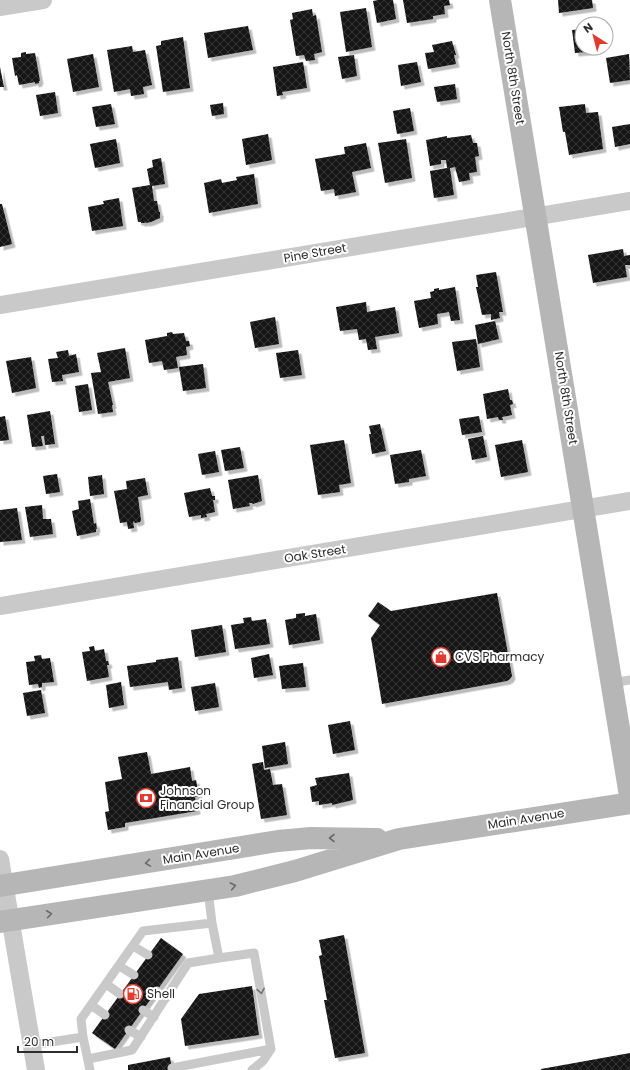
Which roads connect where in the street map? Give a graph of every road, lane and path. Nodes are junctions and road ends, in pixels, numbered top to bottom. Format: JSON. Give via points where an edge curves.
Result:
{"nodes":[{"id":1,"x":43,"y":0,"type":"edge"},
{"id":2,"x":500,"y":0,"type":"edge"},
{"id":3,"x":0,"y":7,"type":"edge"},
{"id":4,"x":630,"y":201,"type":"edge"},
{"id":5,"x":536,"y":216,"type":"junction"},
{"id":6,"x":0,"y":306,"type":"edge"},
{"id":7,"x":630,"y":501,"type":"edge"},
{"id":8,"x":584,"y":508,"type":"junction"},
{"id":9,"x":0,"y":606,"type":"edge"},
{"id":10,"x":621,"y":682,"type":"edge"},
{"id":11,"x":624,"y":724,"type":"edge"},
{"id":12,"x":630,"y":796,"type":"edge"},
{"id":13,"x":630,"y":803,"type":"edge"},
{"id":14,"x":399,"y":839,"type":"junction"},
{"id":15,"x":0,"y":859,"type":"edge"},
{"id":16,"x":2,"y":886,"type":"edge"},
{"id":17,"x":208,"y":890,"type":"junction"},
{"id":18,"x":5,"y":921,"type":"edge"},
{"id":19,"x":212,"y":923,"type":"junction"},
{"id":20,"x":133,"y":946,"type":"junction"},
{"id":21,"x":148,"y":955,"type":"dead end"},
{"id":22,"x":219,"y":958,"type":"junction"},
{"id":23,"x":119,"y":966,"type":"junction"},
{"id":24,"x":172,"y":970,"type":"dead end"},
{"id":25,"x":134,"y":975,"type":"dead end"},
{"id":26,"x":180,"y":975,"type":"junction"},
{"id":27,"x":106,"y":984,"type":"junction"},
{"id":28,"x":157,"y":991,"type":"dead end"},
{"id":29,"x":120,"y":994,"type":"dead end"},
{"id":30,"x":166,"y":998,"type":"junction"},
{"id":31,"x":91,"y":1005,"type":"junction"},
{"id":32,"x":143,"y":1010,"type":"dead end"},
{"id":33,"x":105,"y":1015,"type":"dead end"},
{"id":34,"x":154,"y":1017,"type":"junction"},
{"id":35,"x":129,"y":1030,"type":"dead end"},
{"id":36,"x":83,"y":1037,"type":"junction"},
{"id":37,"x":141,"y":1037,"type":"junction"},
{"id":38,"x":32,"y":1045,"type":"junction"},
{"id":39,"x":271,"y":1049,"type":"junction"},
{"id":40,"x":88,"y":1059,"type":"junction"},
{"id":41,"x":172,"y":1068,"type":"dead end"},
{"id":42,"x":36,"y":1070,"type":"edge"},
{"id":43,"x":90,"y":1070,"type":"edge"},
{"id":44,"x":252,"y":1070,"type":"edge"}],
"edges":[{"from":1,"to":3,"type":"street"},
{"from":2,"to":5,"type":"main road","name":"North 8th Street"},
{"from":4,"to":5,"type":"street","name":"Pine Street"},
{"from":5,"to":6,"type":"street","name":"Pine Street"},
{"from":5,"to":8,"type":"main road","name":"North 8th Street"},
{"from":7,"to":8,"type":"street","name":"Oak Street"},
{"from":8,"to":9,"type":"street","name":"Oak Street"},
{"from":8,"to":10,"type":"main road","name":"North 8th Street"},
{"from":10,"to":11,"type":"main road","name":"North 8th Street"},
{"from":11,"to":12,"type":"main road","name":"North 8th Street"},
{"from":13,"to":14,"type":"main road","name":"Main Avenue"},
{"from":14,"to":16,"type":"main road","name":"Main Avenue","one_way":true,"via":[[311,838],[278,841]]},
{"from":17,"to":14,"type":"main road","name":"Main Avenue","one_way":true,"via":[[295,871]]},
{"from":15,"to":16,"type":"street"},
{"from":16,"to":18,"type":"street"},
{"from":18,"to":17,"type":"main road","name":"Main Avenue","one_way":true},
{"from":17,"to":19,"type":"lane"},
{"from":18,"to":38,"type":"street"},
{"from":19,"to":20,"type":"lane","via":[[143,931]]},
{"from":19,"to":22,"type":"lane"},
{"from":20,"to":21,"type":"lane"},
{"from":20,"to":23,"type":"lane"},
{"from":22,"to":26,"type":"lane","via":[[188,963]]},
{"from":22,"to":39,"type":"lane","one_way":true,"via":[[254,953]]},
{"from":23,"to":25,"type":"lane"},
{"from":23,"to":27,"type":"lane"},
{"from":24,"to":26,"type":"lane"},
{"from":26,"to":30,"type":"lane"},
{"from":27,"to":29,"type":"lane"},
{"from":27,"to":31,"type":"lane"},
{"from":28,"to":30,"type":"lane"},
{"from":30,"to":34,"type":"lane"},
{"from":31,"to":33,"type":"lane"},
{"from":31,"to":36,"type":"lane","via":[[81,1019]]},
{"from":32,"to":34,"type":"lane"},
{"from":34,"to":37,"type":"lane"},
{"from":35,"to":37,"type":"lane"},
{"from":36,"to":38,"type":"lane"},
{"from":36,"to":40,"type":"lane"},
{"from":37,"to":40,"type":"lane","via":[[132,1050]]},
{"from":38,"to":42,"type":"street"},
{"from":39,"to":41,"type":"lane"},
{"from":39,"to":44,"type":"lane","via":[[263,1061]]},
{"from":40,"to":43,"type":"lane"}]}
